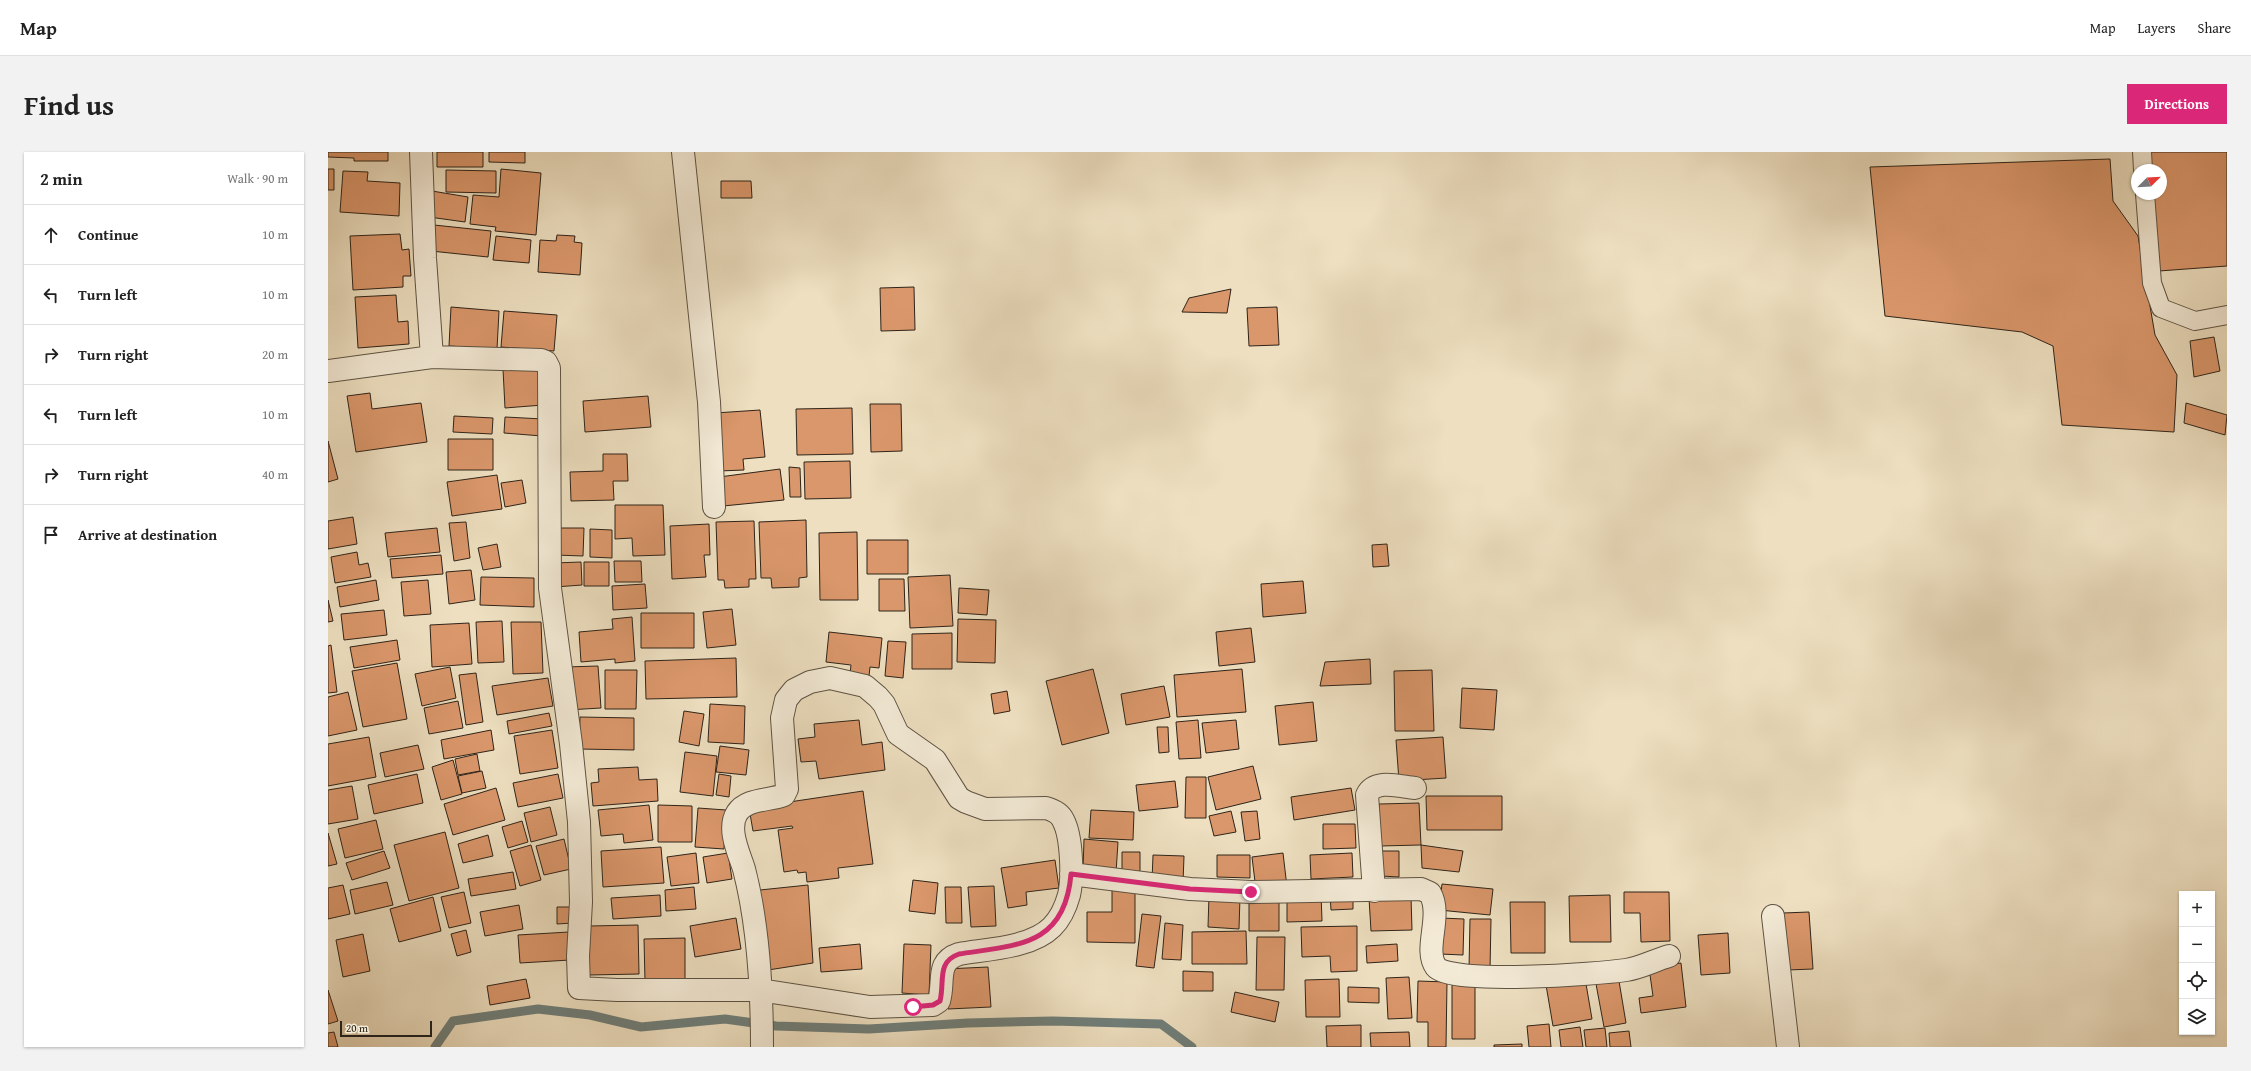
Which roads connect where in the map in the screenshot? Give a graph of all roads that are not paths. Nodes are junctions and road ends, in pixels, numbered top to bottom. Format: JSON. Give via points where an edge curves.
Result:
{"nodes":[{"id":1,"x":421,"y":152,"type":"edge"},
{"id":2,"x":683,"y":152,"type":"edge"},
{"id":3,"x":2142,"y":152,"type":"edge"},
{"id":4,"x":2143,"y":164,"type":"edge"},
{"id":5,"x":2145,"y":200,"type":"edge"},
{"id":6,"x":2227,"y":315,"type":"edge"},
{"id":7,"x":432,"y":357,"type":"junction"},
{"id":8,"x":328,"y":371,"type":"edge"},
{"id":9,"x":714,"y":508,"type":"dead end"},
{"id":10,"x":1415,"y":788,"type":"dead end"},
{"id":11,"x":1071,"y":874,"type":"junction"},
{"id":12,"x":1374,"y":891,"type":"junction"},
{"id":13,"x":1773,"y":916,"type":"dead end"},
{"id":14,"x":1669,"y":956,"type":"dead end"},
{"id":15,"x":760,"y":998,"type":"junction"},
{"id":16,"x":762,"y":1042,"type":"edge"},
{"id":17,"x":1788,"y":1047,"type":"edge"}],
"edges":[{"from":1,"to":7,"type":"street"},
{"from":2,"to":9,"type":"street","via":[[709,402]]},
{"from":3,"to":4,"type":"lane"},
{"from":5,"to":6,"type":"lane","via":[[2152,283],[2161,308],[2196,321]]},
{"from":7,"to":8,"type":"street"},
{"from":7,"to":15,"type":"street","via":[[541,360],[546,362],[549,368],[550,588],[579,822],[579,988]]},
{"from":10,"to":12,"type":"street","via":[[1379,785],[1371,788],[1367,794]]},
{"from":11,"to":12,"type":"street","via":[[1190,889],[1251,892]]},
{"from":11,"to":15,"type":"street","via":[[1069,895],[1064,909],[1051,928],[1025,943],[949,958],[944,965],[940,1001],[933,1005],[870,1007]]},
{"from":11,"to":15,"type":"street","via":[[1064,820],[1054,810],[985,809],[966,802],[959,798],[935,760],[898,734],[884,704],[865,686],[830,678],[810,682],[794,690],[786,700],[782,718],[786,792],[777,798],[745,806],[734,819],[733,830],[749,888]]},
{"from":12,"to":14,"type":"street","via":[[1410,888],[1430,893],[1436,919],[1431,957],[1437,968],[1444,973],[1463,977],[1561,976],[1628,970]]},
{"from":13,"to":17,"type":"street"},
{"from":15,"to":16,"type":"street"}]}
